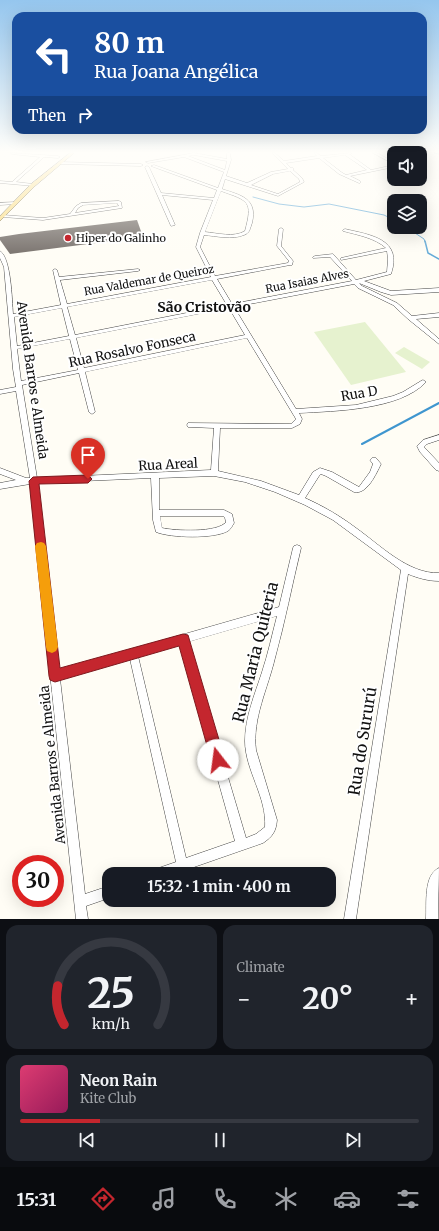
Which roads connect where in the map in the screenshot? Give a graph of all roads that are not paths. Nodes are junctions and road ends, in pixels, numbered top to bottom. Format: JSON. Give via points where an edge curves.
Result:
{"nodes":[{"id":1,"x":22,"y":196,"type":"edge"},
{"id":2,"x":160,"y":196,"type":"edge"},
{"id":3,"x":185,"y":196,"type":"edge"},
{"id":4,"x":238,"y":196,"type":"edge"},
{"id":5,"x":215,"y":198,"type":"joint"},
{"id":6,"x":15,"y":203,"type":"junction"},
{"id":7,"x":0,"y":204,"type":"edge"},
{"id":8,"x":72,"y":214,"type":"junction"},
{"id":9,"x":1,"y":217,"type":"edge"},
{"id":10,"x":173,"y":225,"type":"dead end"},
{"id":11,"x":281,"y":229,"type":"dead end"},
{"id":12,"x":345,"y":230,"type":"dead end"},
{"id":13,"x":202,"y":233,"type":"junction"},
{"id":14,"x":389,"y":249,"type":"junction"},
{"id":15,"x":0,"y":252,"type":"edge"},
{"id":16,"x":315,"y":258,"type":"dead end"},
{"id":17,"x":343,"y":259,"type":"dead end"},
{"id":18,"x":55,"y":270,"type":"dead end"},
{"id":19,"x":138,"y":270,"type":"dead end"},
{"id":20,"x":58,"y":279,"type":"junction"},
{"id":21,"x":214,"y":279,"type":"junction"},
{"id":22,"x":357,"y":282,"type":"junction"},
{"id":23,"x":439,"y":290,"type":"edge"},
{"id":24,"x":65,"y":306,"type":"junction"},
{"id":25,"x":232,"y":306,"type":"junction"},
{"id":26,"x":439,"y":315,"type":"edge"},
{"id":27,"x":11,"y":316,"type":"junction"},
{"id":28,"x":410,"y":318,"type":"junction"},
{"id":29,"x":74,"y":336,"type":"junction"},
{"id":30,"x":249,"y":336,"type":"junction"},
{"id":31,"x":439,"y":342,"type":"edge"},
{"id":32,"x":14,"y":348,"type":"junction"},
{"id":33,"x":82,"y":372,"type":"junction"},
{"id":34,"x":424,"y":382,"type":"dead end"},
{"id":35,"x":19,"y":386,"type":"junction"},
{"id":36,"x":0,"y":392,"type":"edge"},
{"id":37,"x":295,"y":410,"type":"junction"},
{"id":38,"x":92,"y":412,"type":"dead end"},
{"id":39,"x":190,"y":425,"type":"dead end"},
{"id":40,"x":217,"y":425,"type":"junction"},
{"id":41,"x":439,"y":437,"type":"edge"},
{"id":42,"x":374,"y":460,"type":"dead end"},
{"id":43,"x":439,"y":468,"type":"edge"},
{"id":44,"x":0,"y":471,"type":"edge"},
{"id":45,"x":214,"y":473,"type":"junction"},
{"id":46,"x":156,"y":476,"type":"junction"},
{"id":47,"x":30,"y":481,"type":"junction"},
{"id":48,"x":0,"y":486,"type":"edge"},
{"id":49,"x":300,"y":500,"type":"junction"},
{"id":50,"x":156,"y":513,"type":"junction"},
{"id":51,"x":297,"y":548,"type":"dead end"},
{"id":52,"x":405,"y":568,"type":"junction"},
{"id":53,"x":439,"y":577,"type":"edge"},
{"id":54,"x":282,"y":610,"type":"junction"},
{"id":55,"x":183,"y":639,"type":"junction"},
{"id":56,"x":133,"y":654,"type":"junction"},
{"id":57,"x":55,"y":676,"type":"junction"},
{"id":58,"x":242,"y":845,"type":"junction"},
{"id":59,"x":182,"y":865,"type":"junction"},
{"id":60,"x":176,"y":867,"type":"edge"},
{"id":61,"x":439,"y":874,"type":"edge"},
{"id":62,"x":102,"y":894,"type":"edge"},
{"id":63,"x":80,"y":902,"type":"junction"},
{"id":64,"x":82,"y":919,"type":"edge"},
{"id":65,"x":350,"y":919,"type":"edge"},
{"id":66,"x":432,"y":919,"type":"edge"}],
"edges":[{"from":1,"to":6,"type":"main road"},
{"from":2,"to":10,"type":"street"},
{"from":3,"to":5,"type":"street"},
{"from":4,"to":13,"type":"street","via":[[251,205],[247,232],[238,236]]},
{"from":5,"to":13,"type":"street"},
{"from":6,"to":7,"type":"street"},
{"from":6,"to":9,"type":"main road"},
{"from":8,"to":8,"type":"street","via":[[120,208],[121,207],[119,202],[82,204]]},
{"from":8,"to":9,"type":"street","via":[[43,219]]},
{"from":11,"to":21,"type":"street","name":"Rua Valdemar de Queiroz","via":[[279,246],[291,261],[290,264]]},
{"from":12,"to":14,"type":"street","via":[[375,239]]},
{"from":13,"to":21,"type":"street","via":[[198,247]]},
{"from":14,"to":17,"type":"street"},
{"from":14,"to":22,"type":"street","name":"Rua Isaias Alves","via":[[389,274]]},
{"from":15,"to":27,"type":"street","name":"Avenida Barros e Almeida","via":[[6,266]]},
{"from":16,"to":22,"type":"street","via":[[331,255]]},
{"from":18,"to":20,"type":"street"},
{"from":19,"to":20,"type":"street"},
{"from":20,"to":24,"type":"street"},
{"from":21,"to":24,"type":"street","name":"Rua Valdemar de Queiroz"},
{"from":21,"to":25,"type":"street"},
{"from":22,"to":23,"type":"street","via":[[391,293]]},
{"from":22,"to":25,"type":"street","name":"Rua Isaias Alves"},
{"from":22,"to":28,"type":"street","via":[[366,290],[395,304]]},
{"from":24,"to":27,"type":"street","name":"Rua Valdemar de Queiroz"},
{"from":24,"to":29,"type":"street"},
{"from":25,"to":29,"type":"street","name":"Rua Isaias Alves"},
{"from":25,"to":30,"type":"street"},
{"from":26,"to":28,"type":"street"},
{"from":27,"to":32,"type":"street","name":"Avenida Barros e Almeida"},
{"from":28,"to":31,"type":"street"},
{"from":29,"to":32,"type":"street","name":"Rua Isaias Alves"},
{"from":29,"to":33,"type":"street"},
{"from":30,"to":33,"type":"street","name":"Rua Rosalvo Fonseca"},
{"from":30,"to":37,"type":"street"},
{"from":32,"to":35,"type":"street","name":"Avenida Barros e Almeida"},
{"from":33,"to":35,"type":"street","name":"Rua Rosalvo Fonseca"},
{"from":33,"to":38,"type":"street"},
{"from":34,"to":37,"type":"street","name":"Rua D","via":[[396,398],[356,407]]},
{"from":35,"to":36,"type":"street","name":"Rua Rosalvo Fonseca"},
{"from":35,"to":47,"type":"street","name":"Avenida Barros e Almeida"},
{"from":37,"to":40,"type":"street","via":[[299,418],[292,426]]},
{"from":39,"to":40,"type":"street"},
{"from":40,"to":45,"type":"street"},
{"from":41,"to":43,"type":"street","via":[[420,446]]},
{"from":42,"to":49,"type":"street","via":[[377,464],[375,469],[361,489],[357,490],[320,471]]},
{"from":44,"to":47,"type":"street"},
{"from":45,"to":46,"type":"street","name":"Rua Areal"},
{"from":45,"to":49,"type":"street","name":"Rua Areal","via":[[247,479]]},
{"from":46,"to":47,"type":"street","name":"Rua Areal"},
{"from":46,"to":50,"type":"street"},
{"from":47,"to":48,"type":"street"},
{"from":47,"to":57,"type":"street","name":"Avenida Barros e Almeida"},
{"from":49,"to":52,"type":"street","name":"Rua Areal","via":[[335,518]]},
{"from":50,"to":50,"type":"street","via":[[157,528],[165,533],[216,530],[226,528],[230,523],[229,516],[224,513]]},
{"from":51,"to":54,"type":"street","name":"Rua Maria Quiteria"},
{"from":52,"to":53,"type":"street","name":"Rua Areal","via":[[421,576]]},
{"from":52,"to":65,"type":"street","name":"Rua do Sururú"},
{"from":54,"to":55,"type":"street"},
{"from":54,"to":58,"type":"street","name":"Rua Maria Quiteria","via":[[250,741],[253,760],[271,817],[271,827],[264,836]]},
{"from":55,"to":56,"type":"street"},
{"from":55,"to":58,"type":"street"},
{"from":56,"to":57,"type":"street"},
{"from":56,"to":59,"type":"street"},
{"from":57,"to":63,"type":"street","name":"Avenida Barros e Almeida"},
{"from":58,"to":59,"type":"street","name":"Rua Maria Quiteria"},
{"from":59,"to":60,"type":"street","name":"Rua Maria Quiteria"},
{"from":61,"to":66,"type":"street","via":[[433,888]]},
{"from":62,"to":63,"type":"street"},
{"from":63,"to":64,"type":"street","name":"Avenida Barros e Almeida"}]}
